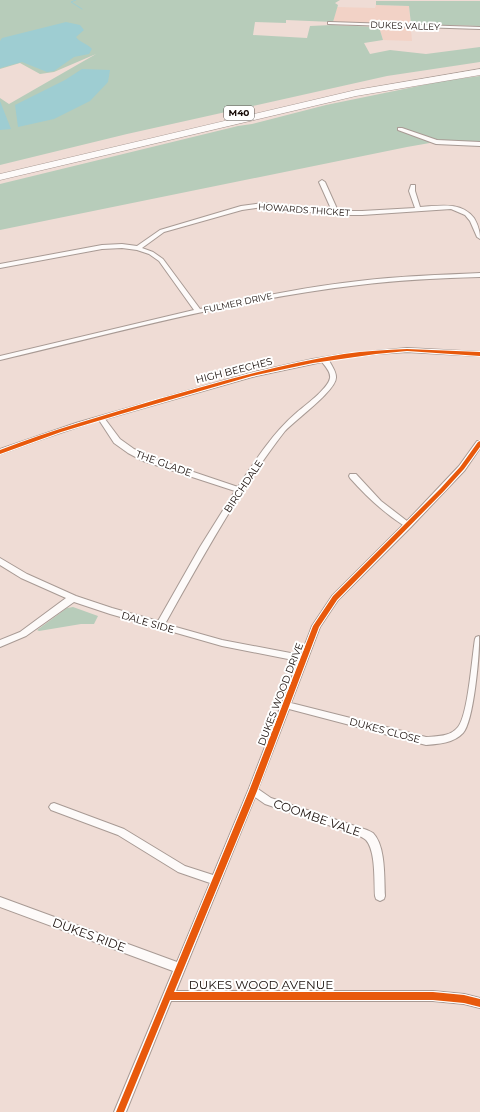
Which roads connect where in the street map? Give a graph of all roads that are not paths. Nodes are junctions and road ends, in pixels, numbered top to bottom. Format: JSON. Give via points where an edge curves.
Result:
{"nodes":[{"id":1,"x":330,"y":23,"type":"dead end"},
{"id":2,"x":480,"y":28,"type":"edge"},
{"id":3,"x":480,"y":66,"type":"edge"},
{"id":4,"x":480,"y":72,"type":"edge"},
{"id":5,"x":400,"y":130,"type":"dead end"},
{"id":6,"x":480,"y":144,"type":"edge"},
{"id":7,"x":0,"y":170,"type":"edge"},
{"id":8,"x":0,"y":177,"type":"edge"},
{"id":9,"x":322,"y":182,"type":"dead end"},
{"id":10,"x":413,"y":186,"type":"dead end"},
{"id":11,"x":418,"y":209,"type":"junction"},
{"id":12,"x":336,"y":213,"type":"junction"},
{"id":13,"x":480,"y":220,"type":"edge"},
{"id":14,"x":473,"y":221,"type":"junction"},
{"id":15,"x":480,"y":237,"type":"edge"},
{"id":16,"x":138,"y":248,"type":"junction"},
{"id":17,"x":0,"y":266,"type":"edge"},
{"id":18,"x":480,"y":275,"type":"edge"},
{"id":19,"x":198,"y":311,"type":"junction"},
{"id":20,"x":480,"y":354,"type":"edge"},
{"id":21,"x":0,"y":358,"type":"edge"},
{"id":22,"x":325,"y":360,"type":"junction"},
{"id":23,"x":101,"y":418,"type":"junction"},
{"id":24,"x":480,"y":443,"type":"edge"},
{"id":25,"x":0,"y":452,"type":"edge"},
{"id":26,"x":352,"y":476,"type":"dead end"},
{"id":27,"x":240,"y":490,"type":"junction"},
{"id":28,"x":408,"y":525,"type":"junction"},
{"id":29,"x":0,"y":560,"type":"edge"},
{"id":30,"x":73,"y":598,"type":"junction"},
{"id":31,"x":160,"y":625,"type":"junction"},
{"id":32,"x":479,"y":640,"type":"edge"},
{"id":33,"x":0,"y":644,"type":"edge"},
{"id":34,"x":304,"y":659,"type":"junction"},
{"id":35,"x":287,"y":705,"type":"junction"},
{"id":36,"x":253,"y":791,"type":"junction"},
{"id":37,"x":54,"y":807,"type":"dead end"},
{"id":38,"x":216,"y":880,"type":"junction"},
{"id":39,"x":380,"y":896,"type":"dead end"},
{"id":40,"x":0,"y":902,"type":"edge"},
{"id":41,"x":179,"y":968,"type":"junction"},
{"id":42,"x":168,"y":996,"type":"junction"},
{"id":43,"x":480,"y":1003,"type":"edge"},
{"id":44,"x":120,"y":1112,"type":"edge"}],
"edges":[{"from":1,"to":2,"type":"street","name":"DUKES VALLEY"},
{"from":3,"to":7,"type":"highway","number":"M40","via":[[332,91]]},
{"from":4,"to":8,"type":"highway","number":"M40","via":[[356,93]]},
{"from":5,"to":6,"type":"street","via":[[436,142]]},
{"from":9,"to":12,"type":"street"},
{"from":10,"to":11,"type":"street","via":[[412,191]]},
{"from":11,"to":12,"type":"street","name":"HOWARDS THICKET"},
{"from":11,"to":14,"type":"street","name":"HOWARDS THICKET","via":[[459,208]]},
{"from":12,"to":16,"type":"street","name":"HOWARDS THICKET","via":[[263,205],[241,208],[162,231]]},
{"from":13,"to":14,"type":"street"},
{"from":14,"to":15,"type":"street","name":"HOWARDS THICKET"},
{"from":16,"to":17,"type":"street","via":[[102,247]]},
{"from":16,"to":19,"type":"street","via":[[161,260]]},
{"from":18,"to":19,"type":"street","name":"FULMER DRIVE","via":[[406,278],[314,289]]},
{"from":19,"to":21,"type":"street","name":"FULMER DRIVE"},
{"from":20,"to":22,"type":"street","name":"HIGH BEECHES","via":[[408,350],[365,353]]},
{"from":22,"to":23,"type":"street","name":"HIGH BEECHES","via":[[209,386]]},
{"from":22,"to":27,"type":"street","name":"BIRCHDALE","via":[[333,373],[332,380],[326,389],[284,427]]},
{"from":23,"to":25,"type":"street","name":"HIGH BEECHES","via":[[32,439]]},
{"from":23,"to":27,"type":"street","name":"THE GLADE","via":[[117,441],[146,459]]},
{"from":24,"to":28,"type":"street","name":"DUKES WOOD DRIVE","via":[[462,468]]},
{"from":26,"to":28,"type":"street","via":[[374,500]]},
{"from":27,"to":31,"type":"street","name":"BIRCHDALE"},
{"from":28,"to":34,"type":"street","name":"DUKES WOOD DRIVE","via":[[335,598],[316,626]]},
{"from":29,"to":30,"type":"street","name":"DALE SIDE","via":[[24,576]]},
{"from":30,"to":31,"type":"street","name":"DALE SIDE"},
{"from":30,"to":33,"type":"street","via":[[23,634]]},
{"from":31,"to":34,"type":"street","name":"DALE SIDE","via":[[222,643]]},
{"from":32,"to":35,"type":"street","name":"DUKES CLOSE","via":[[467,719],[460,731],[446,740],[426,741]]},
{"from":34,"to":35,"type":"street","name":"DUKES WOOD DRIVE"},
{"from":35,"to":36,"type":"street","name":"DUKES WOOD DRIVE"},
{"from":36,"to":38,"type":"street","name":"DUKES WOOD DRIVE"},
{"from":36,"to":39,"type":"street","name":"COOMBE VALE","via":[[268,801],[369,836],[377,854]]},
{"from":37,"to":38,"type":"street","via":[[121,832],[182,869]]},
{"from":38,"to":41,"type":"street","name":"DUKES WOOD DRIVE"},
{"from":40,"to":41,"type":"street","name":"DUKES RIDE"},
{"from":41,"to":42,"type":"street","name":"DUKES WOOD DRIVE"},
{"from":42,"to":43,"type":"street","name":"DUKES WOOD AVENUE","via":[[432,996],[464,998]]},
{"from":42,"to":44,"type":"street"}]}
